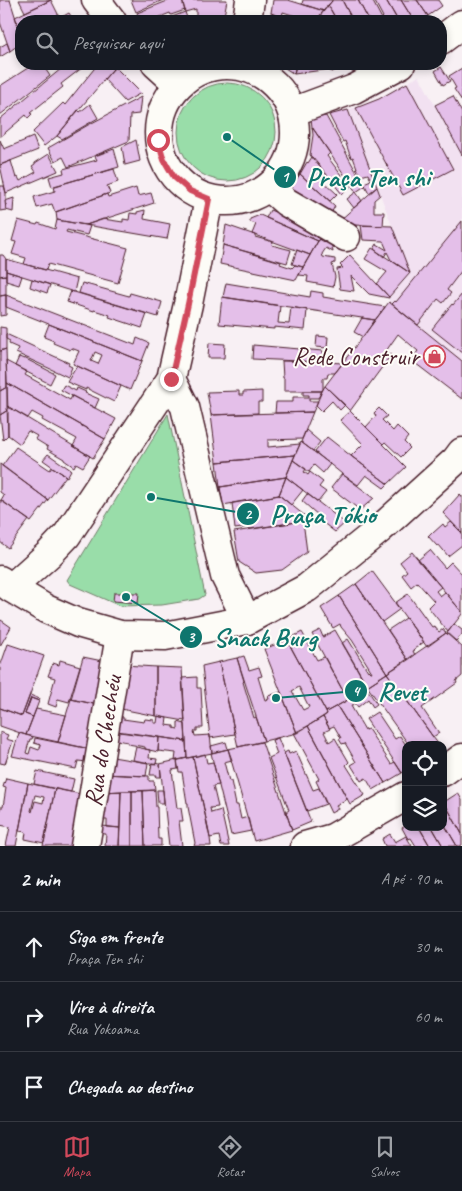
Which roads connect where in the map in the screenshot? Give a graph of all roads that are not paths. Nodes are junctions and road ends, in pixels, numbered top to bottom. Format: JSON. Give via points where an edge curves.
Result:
{"nodes":[{"id":1,"x":96,"y":0,"type":"edge"},
{"id":2,"x":250,"y":0,"type":"edge"},
{"id":3,"x":107,"y":15,"type":"edge"},
{"id":4,"x":248,"y":15,"type":"edge"},
{"id":5,"x":462,"y":24,"type":"edge"},
{"id":6,"x":447,"y":35,"type":"edge"},
{"id":7,"x":163,"y":70,"type":"edge"},
{"id":8,"x":200,"y":70,"type":"edge"},
{"id":9,"x":254,"y":70,"type":"edge"},
{"id":10,"x":390,"y":70,"type":"edge"},
{"id":11,"x":178,"y":84,"type":"junction"},
{"id":12,"x":292,"y":112,"type":"junction"},
{"id":13,"x":269,"y":188,"type":"junction"},
{"id":14,"x":209,"y":199,"type":"junction"},
{"id":15,"x":346,"y":237,"type":"dead end"},
{"id":16,"x":171,"y":379,"type":"junction"},
{"id":17,"x":462,"y":452,"type":"edge"},
{"id":18,"x":5,"y":584,"type":"edge"},
{"id":19,"x":247,"y":620,"type":"junction"},
{"id":20,"x":120,"y":635,"type":"junction"},
{"id":21,"x":462,"y":758,"type":"edge"},
{"id":22,"x":447,"y":769,"type":"edge"},
{"id":23,"x":402,"y":798,"type":"edge"},
{"id":24,"x":85,"y":846,"type":"edge"},
{"id":25,"x":305,"y":846,"type":"edge"}],
"edges":[{"from":1,"to":3,"type":"street"},
{"from":2,"to":4,"type":"street"},
{"from":5,"to":6,"type":"street"},
{"from":7,"to":11,"type":"street"},
{"from":8,"to":11,"type":"street"},
{"from":9,"to":12,"type":"street","via":[[284,95]]},
{"from":10,"to":12,"type":"street","via":[[354,89]]},
{"from":11,"to":14,"type":"street","via":[[161,113],[158,140],[174,177],[190,191]]},
{"from":12,"to":13,"type":"street","via":[[295,133],[292,154],[283,172]]},
{"from":13,"to":14,"type":"street","via":[[250,198],[230,202]]},
{"from":13,"to":15,"type":"street","via":[[286,202]]},
{"from":14,"to":16,"type":"street"},
{"from":16,"to":18,"type":"street","via":[[67,535],[49,554]]},
{"from":16,"to":19,"type":"street","via":[[185,407],[225,576]]},
{"from":17,"to":19,"type":"street","via":[[380,529],[307,588]]},
{"from":18,"to":20,"type":"street","via":[[46,609],[78,623]]},
{"from":19,"to":20,"type":"street","via":[[165,636]]},
{"from":20,"to":24,"type":"street","name":"Rua do Chechéu"},
{"from":21,"to":22,"type":"street"},
{"from":23,"to":25,"type":"street","via":[[333,838]]}]}
